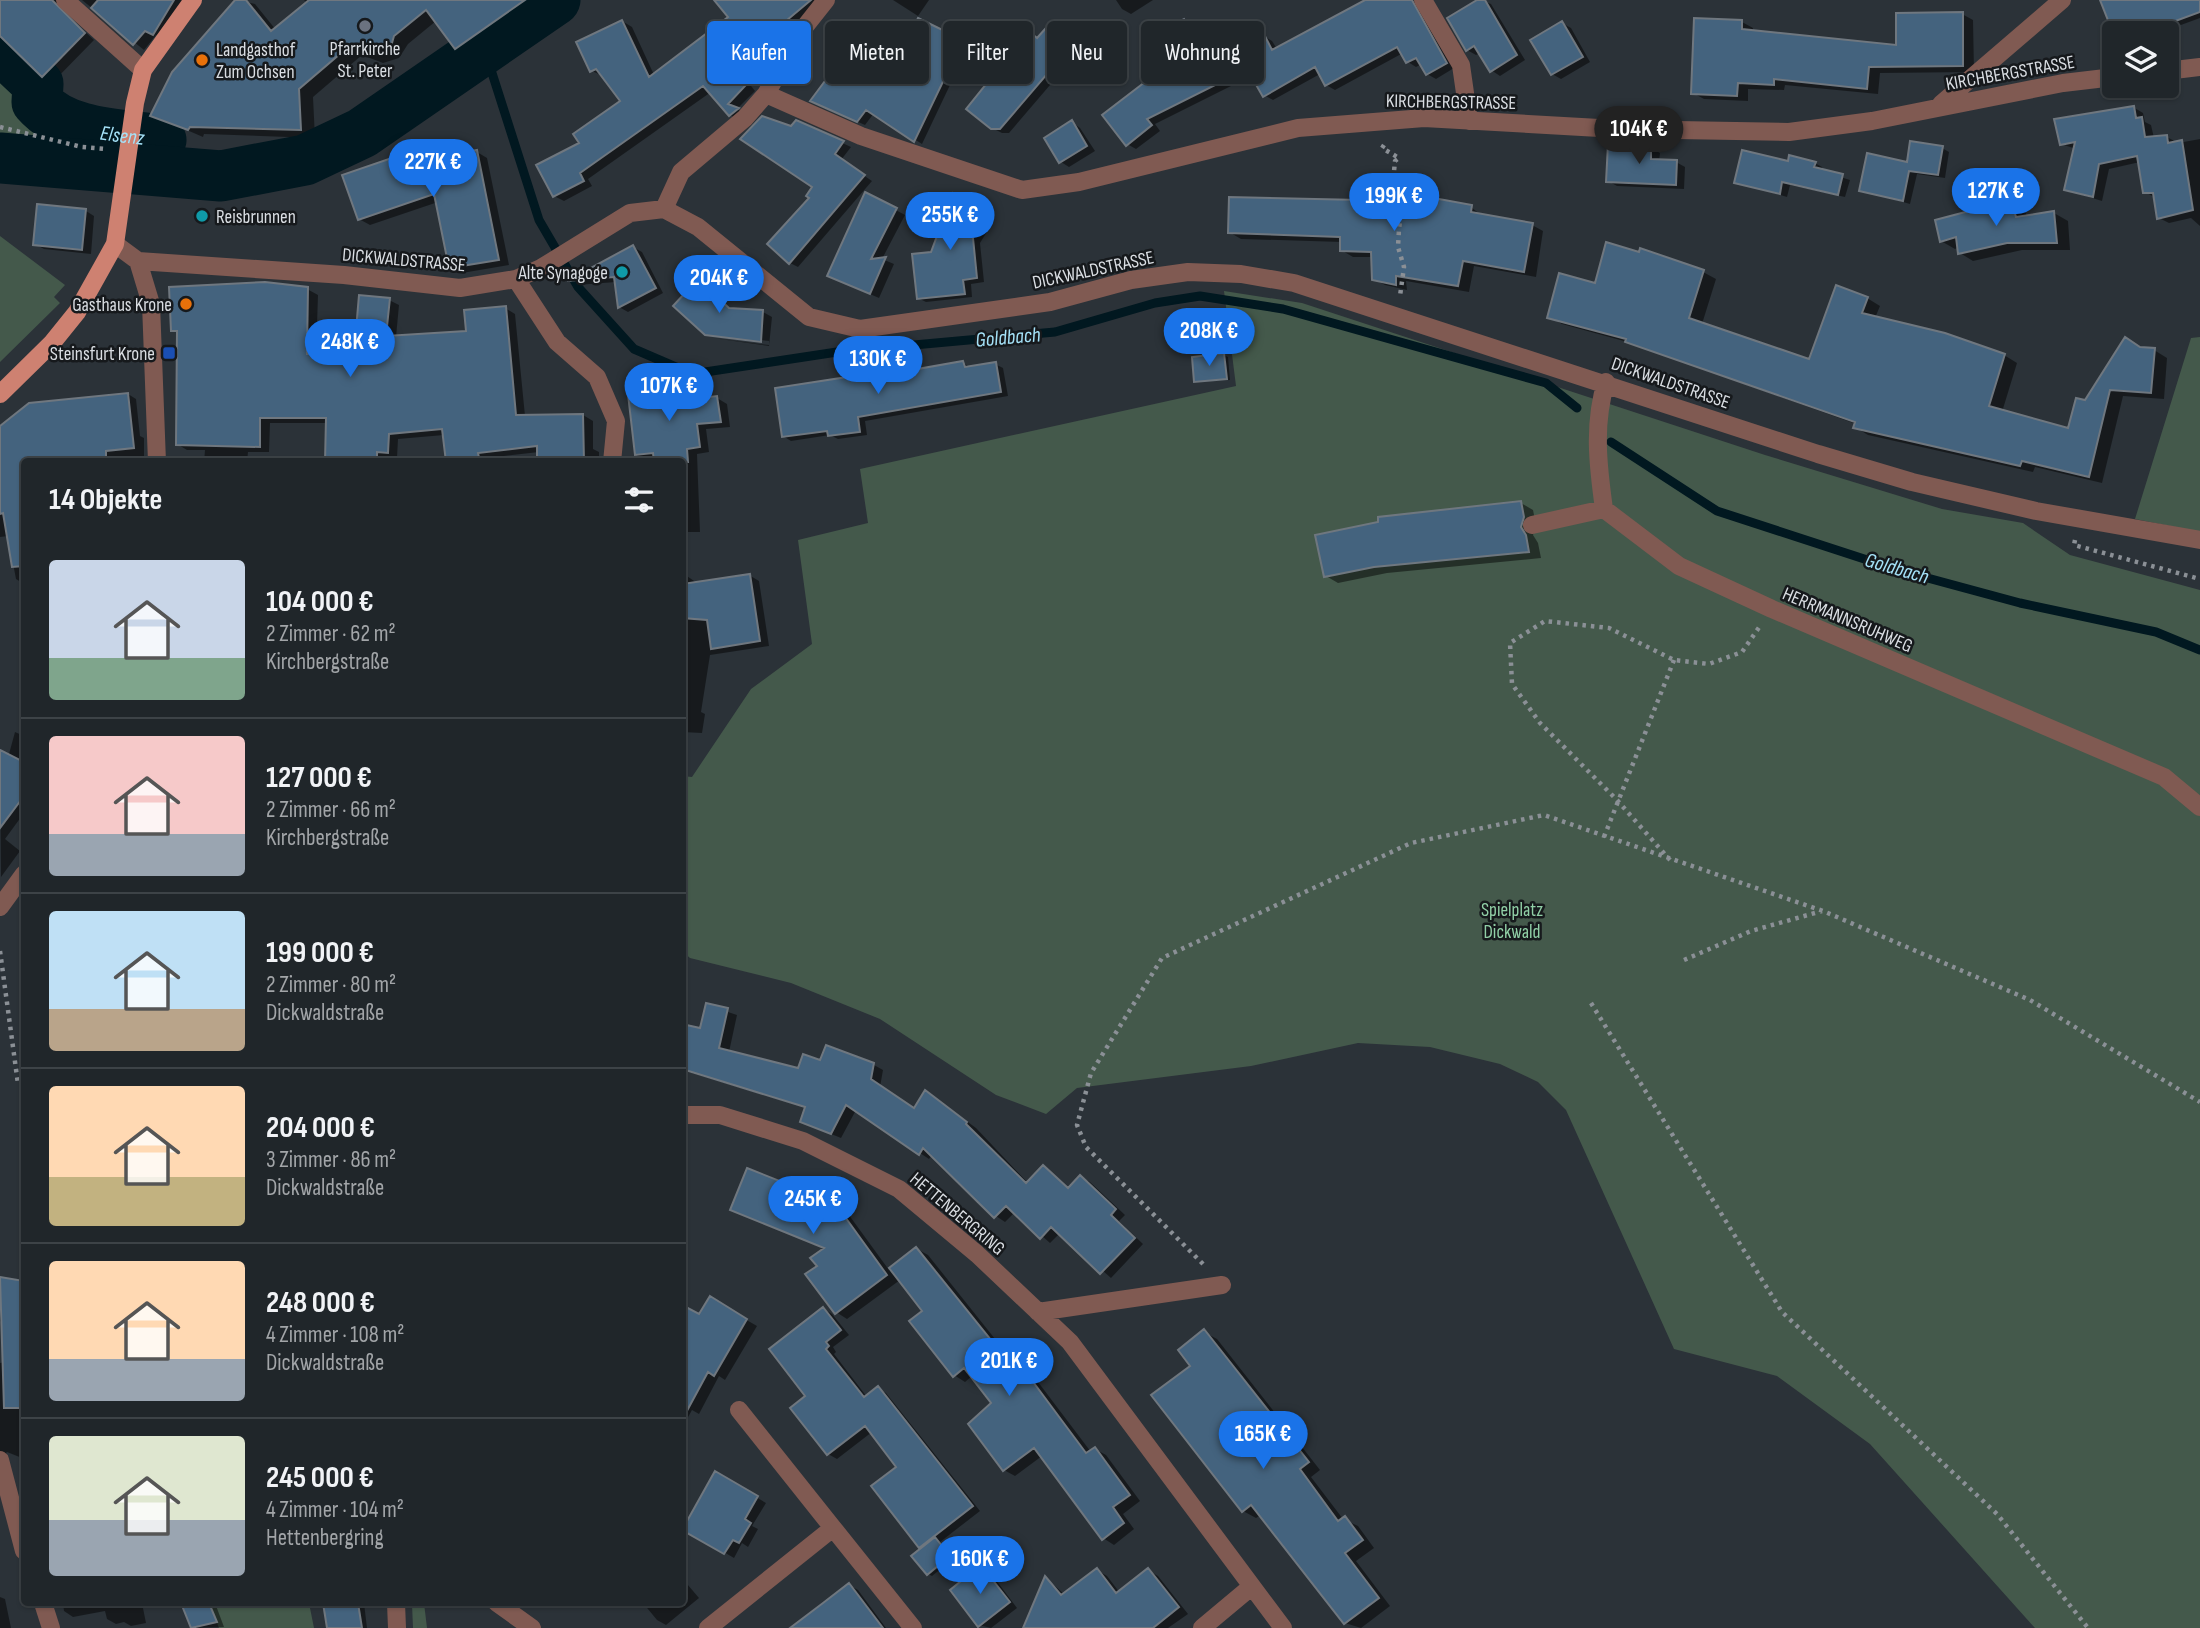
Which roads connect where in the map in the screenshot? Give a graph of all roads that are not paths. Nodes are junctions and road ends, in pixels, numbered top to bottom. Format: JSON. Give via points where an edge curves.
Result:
{"nodes":[{"id":1,"x":65,"y":0,"type":"edge"},
{"id":2,"x":193,"y":0,"type":"edge"},
{"id":3,"x":825,"y":0,"type":"edge"},
{"id":4,"x":1423,"y":0,"type":"edge"},
{"id":5,"x":2062,"y":0,"type":"edge"},
{"id":6,"x":2200,"y":67,"type":"edge"},
{"id":7,"x":2179,"y":69,"type":"edge"},
{"id":8,"x":143,"y":70,"type":"junction"},
{"id":9,"x":2102,"y":78,"type":"edge"},
{"id":10,"x":766,"y":94,"type":"junction"},
{"id":11,"x":1938,"y":106,"type":"junction"},
{"id":12,"x":1469,"y":121,"type":"junction"},
{"id":13,"x":664,"y":209,"type":"junction"},
{"id":14,"x":115,"y":244,"type":"junction"},
{"id":15,"x":138,"y":261,"type":"junction"},
{"id":16,"x":516,"y":279,"type":"junction"},
{"id":17,"x":1606,"y":382,"type":"junction"},
{"id":18,"x":0,"y":394,"type":"edge"},
{"id":19,"x":157,"y":458,"type":"edge"},
{"id":20,"x":612,"y":458,"type":"edge"},
{"id":21,"x":1604,"y":509,"type":"junction"},
{"id":22,"x":1532,"y":525,"type":"dead end"},
{"id":23,"x":2200,"y":540,"type":"edge"},
{"id":24,"x":2200,"y":807,"type":"edge"},
{"id":25,"x":21,"y":878,"type":"edge"},
{"id":26,"x":0,"y":907,"type":"edge"},
{"id":27,"x":686,"y":1115,"type":"edge"},
{"id":28,"x":1222,"y":1285,"type":"road end"},
{"id":29,"x":1038,"y":1312,"type":"junction"},
{"id":30,"x":739,"y":1410,"type":"dead end"},
{"id":31,"x":0,"y":1460,"type":"edge"},
{"id":32,"x":833,"y":1528,"type":"junction"},
{"id":33,"x":21,"y":1540,"type":"edge"},
{"id":34,"x":1251,"y":1587,"type":"junction"},
{"id":35,"x":44,"y":1606,"type":"edge"},
{"id":36,"x":396,"y":1606,"type":"edge"},
{"id":37,"x":501,"y":1606,"type":"edge"},
{"id":38,"x":51,"y":1628,"type":"edge"},
{"id":39,"x":397,"y":1628,"type":"edge"},
{"id":40,"x":532,"y":1628,"type":"edge"},
{"id":41,"x":708,"y":1628,"type":"edge"},
{"id":42,"x":913,"y":1628,"type":"edge"},
{"id":43,"x":1202,"y":1628,"type":"edge"},
{"id":44,"x":1283,"y":1628,"type":"edge"}],
"edges":[{"from":1,"to":8,"type":"street"},
{"from":2,"to":8,"type":"main road"},
{"from":3,"to":10,"type":"street"},
{"from":4,"to":12,"type":"street","via":[[1461,65]]},
{"from":5,"to":11,"type":"street"},
{"from":6,"to":7,"type":"street"},
{"from":8,"to":14,"type":"main road"},
{"from":9,"to":11,"type":"street","name":"KIRCHBERGSTRASSE"},
{"from":10,"to":12,"type":"street","name":"KIRCHBERGSTRASSE","via":[[861,136],[1021,190],[1079,182],[1298,128],[1392,119]]},
{"from":10,"to":13,"type":"street","via":[[746,118],[681,172]]},
{"from":11,"to":12,"type":"street","name":"KIRCHBERGSTRASSE","via":[[1789,132]]},
{"from":13,"to":16,"type":"street","name":"DICKWALDSTRASSE","via":[[630,214]]},
{"from":13,"to":17,"type":"street","name":"DICKWALDSTRASSE","via":[[698,227],[809,317],[860,329],[1050,302],[1131,280],[1188,272],[1241,274],[1294,283]]},
{"from":14,"to":15,"type":"street"},
{"from":14,"to":18,"type":"main road","via":[[77,312]]},
{"from":15,"to":16,"type":"street","name":"DICKWALDSTRASSE","via":[[460,288]]},
{"from":15,"to":19,"type":"street","via":[[151,304]]},
{"from":16,"to":20,"type":"street","via":[[557,342],[597,377],[616,421]]},
{"from":17,"to":21,"type":"street","via":[[1597,410]]},
{"from":17,"to":23,"type":"street","name":"DICKWALDSTRASSE","via":[[1900,478],[2081,519]]},
{"from":21,"to":22,"type":"street"},
{"from":21,"to":24,"type":"street","name":"HERRMANNSRUHWEG","via":[[1679,566],[2164,777]]},
{"from":25,"to":26,"type":"street"},
{"from":27,"to":29,"type":"street","name":"HETTENBERGRING","via":[[720,1115],[803,1140],[900,1189]]},
{"from":28,"to":29,"type":"street"},
{"from":29,"to":34,"type":"street","name":"HETTENBERGRING","via":[[1070,1342]]},
{"from":30,"to":32,"type":"street"},
{"from":31,"to":33,"type":"street"},
{"from":32,"to":41,"type":"street"},
{"from":32,"to":42,"type":"street"},
{"from":34,"to":43,"type":"street"},
{"from":34,"to":44,"type":"street","name":"HETTENBERGRING"},
{"from":35,"to":38,"type":"street"},
{"from":36,"to":39,"type":"street"},
{"from":37,"to":40,"type":"street"}]}
